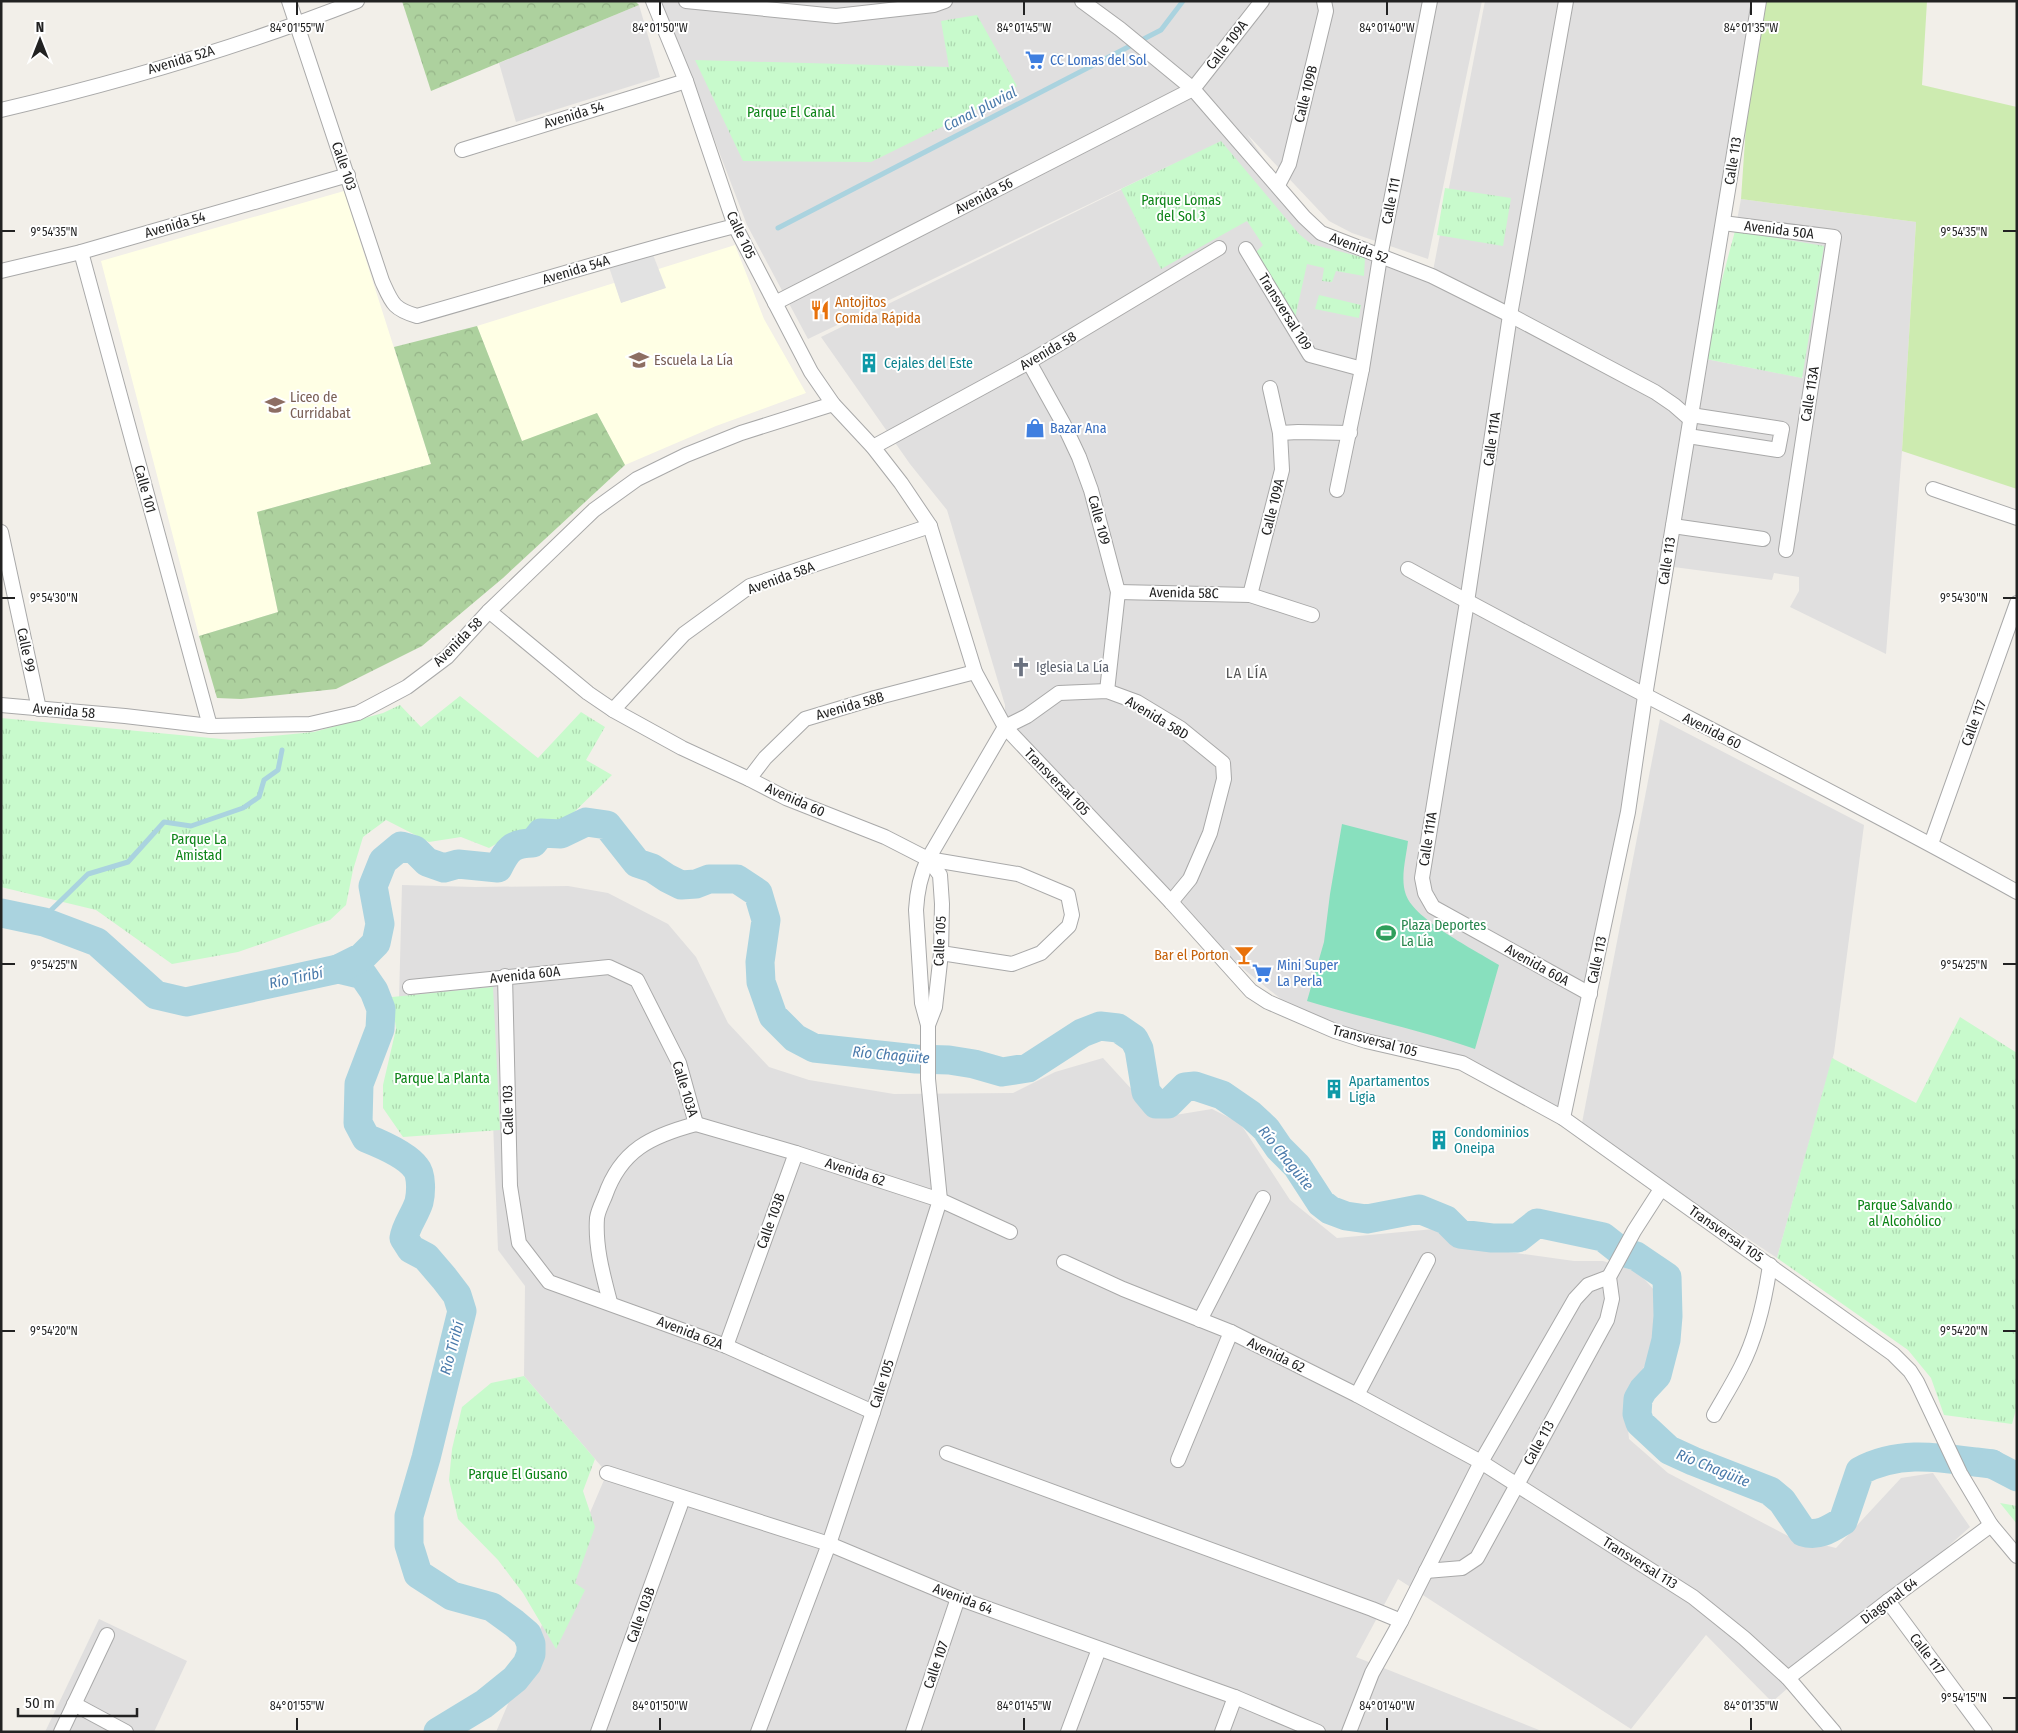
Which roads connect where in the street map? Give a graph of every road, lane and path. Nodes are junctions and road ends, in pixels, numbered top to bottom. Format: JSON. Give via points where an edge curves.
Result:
{"nodes":[{"id":1,"x":289,"y":1,"type":"edge"},
{"id":2,"x":357,"y":1,"type":"edge"},
{"id":3,"x":653,"y":1,"type":"edge"},
{"id":4,"x":686,"y":1,"type":"edge"},
{"id":5,"x":945,"y":1,"type":"edge"},
{"id":6,"x":1082,"y":1,"type":"edge"},
{"id":7,"x":1262,"y":1,"type":"edge"},
{"id":8,"x":1324,"y":1,"type":"edge"},
{"id":9,"x":1430,"y":1,"type":"edge"},
{"id":10,"x":1566,"y":1,"type":"edge"},
{"id":11,"x":1759,"y":1,"type":"edge"},
{"id":12,"x":1099,"y":6,"type":"edge"},
{"id":13,"x":296,"y":25,"type":"junction"},
{"id":14,"x":686,"y":80,"type":"junction"},
{"id":15,"x":1193,"y":89,"type":"junction"},
{"id":16,"x":1,"y":110,"type":"edge"},
{"id":17,"x":462,"y":150,"type":"dead end"},
{"id":18,"x":348,"y":174,"type":"junction"},
{"id":19,"x":1278,"y":185,"type":"junction"},
{"id":20,"x":1723,"y":223,"type":"junction"},
{"id":21,"x":735,"y":226,"type":"junction"},
{"id":22,"x":1834,"y":237,"type":"joint"},
{"id":23,"x":1219,"y":248,"type":"dead end"},
{"id":24,"x":1246,"y":249,"type":"dead end"},
{"id":25,"x":82,"y":252,"type":"junction"},
{"id":26,"x":1380,"y":257,"type":"junction"},
{"id":27,"x":1,"y":271,"type":"edge"},
{"id":28,"x":775,"y":303,"type":"junction"},
{"id":29,"x":1510,"y":315,"type":"junction"},
{"id":30,"x":417,"y":316,"type":"joint"},
{"id":31,"x":1029,"y":362,"type":"junction"},
{"id":32,"x":1362,"y":369,"type":"junction"},
{"id":33,"x":1270,"y":388,"type":"dead end"},
{"id":34,"x":833,"y":404,"type":"junction"},
{"id":35,"x":1691,"y":417,"type":"junction"},
{"id":36,"x":1280,"y":433,"type":"junction"},
{"id":37,"x":1350,"y":433,"type":"junction"},
{"id":38,"x":1688,"y":436,"type":"junction"},
{"id":39,"x":873,"y":447,"type":"junction"},
{"id":40,"x":1933,"y":489,"type":"dead end"},
{"id":41,"x":1337,"y":490,"type":"dead end"},
{"id":42,"x":2017,"y":518,"type":"edge"},
{"id":43,"x":930,"y":526,"type":"junction"},
{"id":44,"x":1673,"y":526,"type":"junction"},
{"id":45,"x":1,"y":532,"type":"edge"},
{"id":46,"x":1763,"y":539,"type":"dead end"},
{"id":47,"x":1786,"y":550,"type":"dead end"},
{"id":48,"x":1408,"y":569,"type":"dead end"},
{"id":49,"x":1118,"y":592,"type":"junction"},
{"id":50,"x":1250,"y":595,"type":"junction"},
{"id":51,"x":1468,"y":602,"type":"junction"},
{"id":52,"x":2017,"y":602,"type":"edge"},
{"id":53,"x":489,"y":611,"type":"junction"},
{"id":54,"x":1312,"y":614,"type":"dead end"},
{"id":55,"x":975,"y":672,"type":"junction"},
{"id":56,"x":1107,"y":690,"type":"junction"},
{"id":57,"x":1645,"y":696,"type":"junction"},
{"id":58,"x":1,"y":706,"type":"edge"},
{"id":59,"x":39,"y":709,"type":"junction"},
{"id":60,"x":613,"y":710,"type":"junction"},
{"id":61,"x":210,"y":726,"type":"junction"},
{"id":62,"x":1005,"y":728,"type":"junction"},
{"id":63,"x":749,"y":779,"type":"junction"},
{"id":64,"x":1931,"y":844,"type":"junction"},
{"id":65,"x":928,"y":860,"type":"junction"},
{"id":66,"x":1422,"y":878,"type":"joint"},
{"id":67,"x":2017,"y":892,"type":"edge"},
{"id":68,"x":1171,"y":902,"type":"junction"},
{"id":69,"x":941,"y":953,"type":"junction"},
{"id":70,"x":505,"y":976,"type":"junction"},
{"id":71,"x":637,"y":980,"type":"joint"},
{"id":72,"x":410,"y":987,"type":"dead end"},
{"id":73,"x":1590,"y":994,"type":"junction"},
{"id":74,"x":928,"y":1025,"type":"junction"},
{"id":75,"x":1563,"y":1118,"type":"junction"},
{"id":76,"x":696,"y":1124,"type":"junction"},
{"id":77,"x":796,"y":1153,"type":"junction"},
{"id":78,"x":1661,"y":1189,"type":"junction"},
{"id":79,"x":1263,"y":1198,"type":"dead end"},
{"id":80,"x":940,"y":1200,"type":"junction"},
{"id":81,"x":1010,"y":1232,"type":"dead end"},
{"id":82,"x":518,"y":1244,"type":"joint"},
{"id":83,"x":1428,"y":1260,"type":"dead end"},
{"id":84,"x":1064,"y":1262,"type":"dead end"},
{"id":85,"x":1770,"y":1265,"type":"junction"},
{"id":86,"x":1612,"y":1271,"type":"junction"},
{"id":87,"x":610,"y":1302,"type":"junction"},
{"id":88,"x":1200,"y":1320,"type":"junction"},
{"id":89,"x":1231,"y":1332,"type":"junction"},
{"id":90,"x":726,"y":1346,"type":"junction"},
{"id":91,"x":1357,"y":1395,"type":"junction"},
{"id":92,"x":873,"y":1412,"type":"junction"},
{"id":93,"x":1714,"y":1414,"type":"dead end"},
{"id":94,"x":947,"y":1453,"type":"dead end"},
{"id":95,"x":1178,"y":1460,"type":"dead end"},
{"id":96,"x":1481,"y":1462,"type":"junction"},
{"id":97,"x":607,"y":1473,"type":"dead end"},
{"id":98,"x":1516,"y":1485,"type":"junction"},
{"id":99,"x":683,"y":1498,"type":"junction"},
{"id":100,"x":1991,"y":1525,"type":"junction"},
{"id":101,"x":829,"y":1544,"type":"junction"},
{"id":102,"x":2017,"y":1556,"type":"edge"},
{"id":103,"x":1426,"y":1571,"type":"junction"},
{"id":104,"x":958,"y":1598,"type":"junction"},
{"id":105,"x":1888,"y":1601,"type":"junction"},
{"id":106,"x":1401,"y":1621,"type":"junction"},
{"id":107,"x":107,"y":1635,"type":"dead end"},
{"id":108,"x":1099,"y":1649,"type":"junction"},
{"id":109,"x":1788,"y":1678,"type":"junction"},
{"id":110,"x":1234,"y":1698,"type":"junction"},
{"id":111,"x":74,"y":1704,"type":"junction"},
{"id":112,"x":61,"y":1732,"type":"edge"},
{"id":113,"x":126,"y":1732,"type":"edge"},
{"id":114,"x":598,"y":1732,"type":"edge"},
{"id":115,"x":758,"y":1732,"type":"edge"},
{"id":116,"x":913,"y":1732,"type":"edge"},
{"id":117,"x":1068,"y":1732,"type":"edge"},
{"id":118,"x":1222,"y":1732,"type":"edge"},
{"id":119,"x":1318,"y":1732,"type":"edge"},
{"id":120,"x":1349,"y":1732,"type":"edge"},
{"id":121,"x":1834,"y":1732,"type":"edge"},
{"id":122,"x":1985,"y":1732,"type":"edge"}],
"edges":[{"from":1,"to":13,"type":"street","name":"Calle 103"},
{"from":2,"to":13,"type":"street","name":"Avenida 52A"},
{"from":3,"to":14,"type":"street","name":"Calle 105"},
{"from":4,"to":5,"type":"street","via":[[836,16]]},
{"from":6,"to":12,"type":"street","name":"Avenida 52"},
{"from":7,"to":15,"type":"street","name":"Calle 109A"},
{"from":8,"to":19,"type":"street","name":"Calle 109B","via":[[1326,11],[1289,164]]},
{"from":9,"to":26,"type":"street","name":"Calle 111"},
{"from":10,"to":29,"type":"street","name":"Calle 111A"},
{"from":11,"to":20,"type":"street","name":"Calle 113"},
{"from":12,"to":15,"type":"street","name":"Avenida 52","via":[[1120,29]]},
{"from":13,"to":16,"type":"street","name":"Avenida 52A","via":[[78,92]]},
{"from":13,"to":18,"type":"street","name":"Calle 103"},
{"from":14,"to":17,"type":"street","name":"Avenida 54"},
{"from":14,"to":21,"type":"street","name":"Calle 105"},
{"from":15,"to":19,"type":"street","name":"Avenida 52"},
{"from":15,"to":28,"type":"street","name":"Avenida 56"},
{"from":18,"to":25,"type":"street","name":"Avenida 54"},
{"from":18,"to":30,"type":"street","name":"Calle 103","via":[[392,304]]},
{"from":19,"to":26,"type":"street","name":"Avenida 52","via":[[1322,233]]},
{"from":20,"to":22,"type":"street","name":"Avenida 50A"},
{"from":20,"to":35,"type":"street","name":"Calle 113"},
{"from":21,"to":28,"type":"street","name":"Calle 105"},
{"from":21,"to":30,"type":"street","name":"Avenida 54A","via":[[650,247]]},
{"from":22,"to":47,"type":"street","name":"Calle 113A"},
{"from":23,"to":31,"type":"street","name":"Avenida 58"},
{"from":24,"to":32,"type":"street","name":"Transversal 109","via":[[1310,354]]},
{"from":25,"to":27,"type":"street","name":"Avenida 54"},
{"from":25,"to":61,"type":"street","name":"Calle 101"},
{"from":26,"to":29,"type":"street","name":"Avenida 52","via":[[1432,276]]},
{"from":26,"to":32,"type":"street","name":"Calle 111"},
{"from":28,"to":34,"type":"street","name":"Calle 105","via":[[811,372]]},
{"from":29,"to":35,"type":"street","name":"Avenida 52","via":[[1655,392]]},
{"from":29,"to":51,"type":"street","name":"Calle 111A"},
{"from":31,"to":39,"type":"street","name":"Avenida 58"},
{"from":31,"to":49,"type":"street","name":"Calle 109","via":[[1079,458],[1091,490]]},
{"from":32,"to":37,"type":"street","name":"Calle 111"},
{"from":33,"to":36,"type":"street","name":"Calle 109A"},
{"from":34,"to":39,"type":"street","name":"Calle 105"},
{"from":34,"to":53,"type":"street","name":"Avenida 58","via":[[741,433],[636,479],[594,510]]},
{"from":35,"to":38,"type":"street","name":"Calle 113"},
{"from":35,"to":38,"type":"street","via":[[1782,430],[1778,450]]},
{"from":36,"to":37,"type":"street"},
{"from":36,"to":50,"type":"street","name":"Calle 109A","via":[[1282,470]]},
{"from":37,"to":41,"type":"street","name":"Calle 111"},
{"from":38,"to":44,"type":"street","name":"Calle 113"},
{"from":39,"to":43,"type":"street","name":"Transversal 105"},
{"from":40,"to":42,"type":"street"},
{"from":43,"to":55,"type":"street","name":"Transversal 105"},
{"from":43,"to":60,"type":"street","name":"Avenida 58A","via":[[750,586],[684,634]]},
{"from":44,"to":46,"type":"street"},
{"from":44,"to":57,"type":"street","name":"Calle 113"},
{"from":45,"to":59,"type":"street","name":"Calle 99"},
{"from":48,"to":51,"type":"street","name":"Avenida 60"},
{"from":49,"to":50,"type":"street","name":"Avenida 58C"},
{"from":49,"to":56,"type":"street","name":"Calle 109"},
{"from":50,"to":54,"type":"street","name":"Avenida 58C"},
{"from":51,"to":57,"type":"street","name":"Avenida 60"},
{"from":51,"to":66,"type":"street","name":"Calle 111A"},
{"from":52,"to":64,"type":"street","name":"Calle 117"},
{"from":53,"to":60,"type":"street","name":"Avenida 60"},
{"from":53,"to":61,"type":"street","name":"Avenida 58","via":[[447,657],[407,686],[358,714],[310,724]]},
{"from":55,"to":62,"type":"street","name":"Transversal 105"},
{"from":55,"to":63,"type":"street","name":"Avenida 58B","via":[[805,719],[765,758]]},
{"from":56,"to":62,"type":"street","name":"Avenida 58D","via":[[1059,693]]},
{"from":56,"to":68,"type":"street","name":"Avenida 58D","via":[[1137,702],[1180,728],[1223,763],[1224,779],[1210,833],[1190,879]]},
{"from":57,"to":64,"type":"street","name":"Avenida 60"},
{"from":57,"to":73,"type":"street","name":"Calle 113","via":[[1628,812]]},
{"from":58,"to":59,"type":"street","name":"Avenida 58"},
{"from":59,"to":61,"type":"street","name":"Avenida 58"},
{"from":60,"to":63,"type":"street","name":"Avenida 60","via":[[682,748]]},
{"from":62,"to":65,"type":"street","name":"Calle 105"},
{"from":62,"to":68,"type":"street","name":"Transversal 105"},
{"from":63,"to":65,"type":"street","name":"Avenida 60","via":[[786,798],[885,837]]},
{"from":64,"to":67,"type":"street","name":"Avenida 60"},
{"from":65,"to":69,"type":"street","name":"Calle 105","via":[[940,875]]},
{"from":65,"to":69,"type":"street","name":"Avenida 60","via":[[1018,874],[1068,895],[1072,915],[1069,926],[1041,953],[1012,964]]},
{"from":65,"to":74,"type":"street","name":"Calle 105","via":[[920,876],[916,910],[922,1003]]},
{"from":66,"to":73,"type":"street","name":"Avenida 60A","via":[[1424,893],[1433,908]]},
{"from":68,"to":75,"type":"street","name":"Transversal 105","via":[[1251,991],[1268,1002],[1335,1031],[1462,1063]]},
{"from":69,"to":74,"type":"street","name":"Calle 105","via":[[935,1007]]},
{"from":70,"to":71,"type":"street","name":"Avenida 60A","via":[[609,967]]},
{"from":70,"to":72,"type":"street","name":"Avenida 60A"},
{"from":70,"to":82,"type":"street","name":"Calle 103","via":[[510,1186]]},
{"from":71,"to":76,"type":"street","name":"Calle 103A","via":[[679,1063]]},
{"from":73,"to":75,"type":"street","name":"Calle 113"},
{"from":74,"to":80,"type":"street","name":"Calle 105","via":[[927,1067]]},
{"from":75,"to":78,"type":"street","name":"Transversal 105"},
{"from":76,"to":77,"type":"street","name":"Avenida 62"},
{"from":76,"to":87,"type":"street","name":"Calle 103A","via":[[671,1130],[633,1151],[611,1177],[597,1217],[599,1255]]},
{"from":77,"to":80,"type":"street","name":"Avenida 62"},
{"from":77,"to":90,"type":"street","name":"Calle 103B"},
{"from":78,"to":85,"type":"street","name":"Transversal 105"},
{"from":78,"to":86,"type":"street"},
{"from":79,"to":88,"type":"street"},
{"from":80,"to":81,"type":"street","name":"Avenida 62"},
{"from":80,"to":92,"type":"street","name":"Calle 105"},
{"from":82,"to":87,"type":"street","name":"Avenida 62A","via":[[549,1282]]},
{"from":83,"to":91,"type":"street"},
{"from":84,"to":88,"type":"street","name":"Avenida 62"},
{"from":85,"to":93,"type":"street","via":[[1753,1338],[1742,1366]]},
{"from":85,"to":100,"type":"street","name":"Transversal 105","via":[[1893,1354],[1910,1371],[1960,1473]]},
{"from":86,"to":96,"type":"street","via":[[1588,1285],[1575,1299]]},
{"from":86,"to":98,"type":"street","name":"Calle 113","via":[[1612,1299],[1607,1320]]},
{"from":87,"to":90,"type":"street","name":"Avenida 62A"},
{"from":88,"to":89,"type":"street","name":"Avenida 62"},
{"from":89,"to":91,"type":"street","name":"Avenida 62"},
{"from":89,"to":95,"type":"street"},
{"from":90,"to":92,"type":"street","name":"Avenida 62A"},
{"from":91,"to":96,"type":"street","name":"Avenida 62"},
{"from":92,"to":101,"type":"street","name":"Calle 105"},
{"from":94,"to":106,"type":"street"},
{"from":96,"to":98,"type":"street","name":"Transversal 113"},
{"from":96,"to":103,"type":"street"},
{"from":97,"to":99,"type":"street","name":"Avenida 64"},
{"from":98,"to":103,"type":"street","name":"Calle 113","via":[[1477,1558],[1462,1568]]},
{"from":98,"to":109,"type":"street","name":"Transversal 113","via":[[1693,1597]]},
{"from":99,"to":101,"type":"street","name":"Avenida 64"},
{"from":99,"to":114,"type":"street","name":"Calle 103B"},
{"from":100,"to":102,"type":"street","name":"Transversal 105"},
{"from":100,"to":105,"type":"street","name":"Diagonal 64"},
{"from":101,"to":104,"type":"street","name":"Avenida 64"},
{"from":101,"to":115,"type":"street","name":"Calle 105"},
{"from":103,"to":106,"type":"street"},
{"from":104,"to":108,"type":"street","name":"Avenida 64"},
{"from":104,"to":116,"type":"street","name":"Calle 107"},
{"from":105,"to":109,"type":"street","name":"Diagonal 64"},
{"from":105,"to":122,"type":"street","name":"Calle 117"},
{"from":106,"to":120,"type":"street","via":[[1372,1673]]},
{"from":107,"to":111,"type":"street"},
{"from":108,"to":110,"type":"street","name":"Avenida 64"},
{"from":108,"to":117,"type":"street"},
{"from":109,"to":121,"type":"street","name":"Transversal 113"},
{"from":110,"to":118,"type":"street"},
{"from":110,"to":119,"type":"street","name":"Avenida 64"},
{"from":111,"to":112,"type":"street"},
{"from":111,"to":113,"type":"street"}]}
